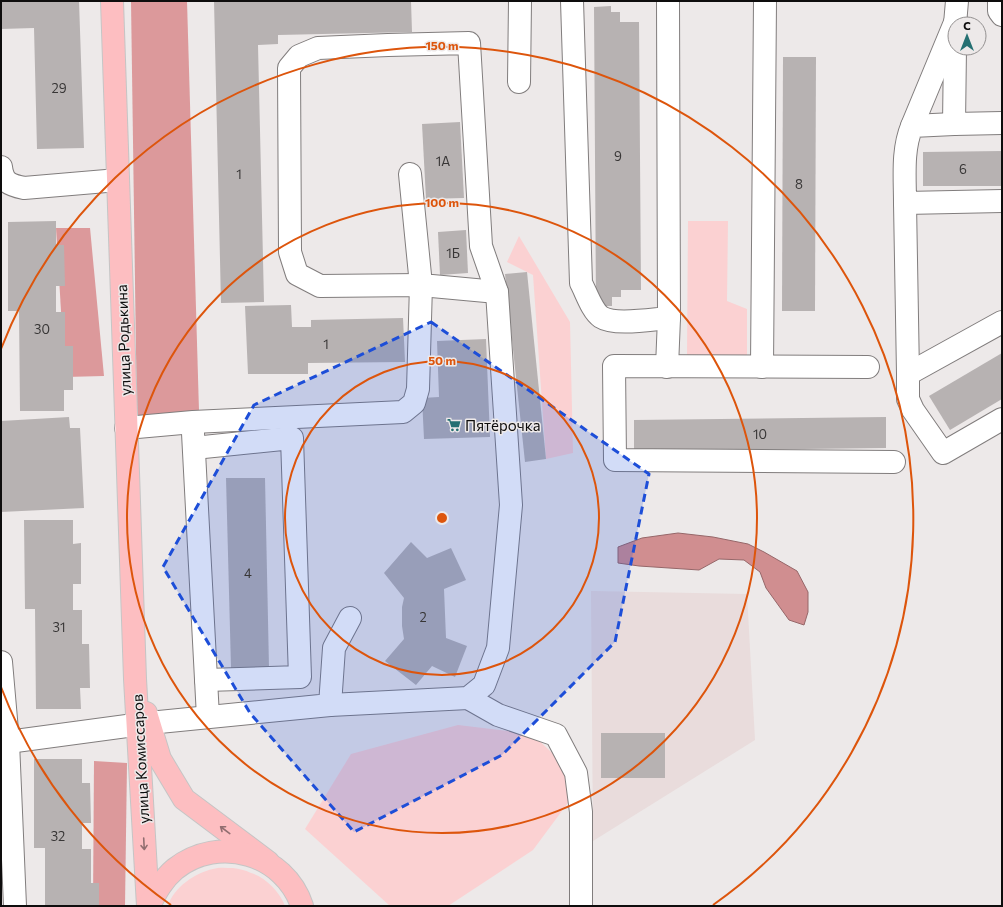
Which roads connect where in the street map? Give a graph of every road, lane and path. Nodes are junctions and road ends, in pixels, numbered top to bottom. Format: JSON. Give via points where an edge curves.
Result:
{"nodes":[{"id":1,"x":112,"y":1,"type":"edge"},
{"id":2,"x":520,"y":1,"type":"edge"},
{"id":3,"x":572,"y":1,"type":"edge"},
{"id":4,"x":668,"y":1,"type":"edge"},
{"id":5,"x":765,"y":1,"type":"edge"},
{"id":6,"x":999,"y":1,"type":"edge"},
{"id":7,"x":956,"y":15,"type":"edge"},
{"id":8,"x":1002,"y":15,"type":"edge"},
{"id":9,"x":955,"y":56,"type":"edge"},
{"id":10,"x":520,"y":82,"type":"dead end"},
{"id":11,"x":1002,"y":123,"type":"edge"},
{"id":12,"x":954,"y":124,"type":"junction"},
{"id":13,"x":912,"y":126,"type":"junction"},
{"id":14,"x":1,"y":173,"type":"edge"},
{"id":15,"x":410,"y":174,"type":"dead end"},
{"id":16,"x":118,"y":180,"type":"junction"},
{"id":17,"x":1002,"y":201,"type":"edge"},
{"id":18,"x":905,"y":203,"type":"junction"},
{"id":19,"x":421,"y":285,"type":"junction"},
{"id":20,"x":497,"y":292,"type":"junction"},
{"id":21,"x":669,"y":318,"type":"junction"},
{"id":22,"x":1002,"y":322,"type":"edge"},
{"id":23,"x":668,"y":366,"type":"junction"},
{"id":24,"x":762,"y":366,"type":"junction"},
{"id":25,"x":868,"y":366,"type":"dead end"},
{"id":26,"x":908,"y":374,"type":"junction"},
{"id":27,"x":1002,"y":419,"type":"edge"},
{"id":28,"x":193,"y":422,"type":"junction"},
{"id":29,"x":126,"y":428,"type":"junction"},
{"id":30,"x":194,"y":448,"type":"junction"},
{"id":31,"x":894,"y":462,"type":"dead end"},
{"id":32,"x":350,"y":618,"type":"dead end"},
{"id":33,"x":1,"y":662,"type":"edge"},
{"id":34,"x":135,"y":679,"type":"joint"},
{"id":35,"x":206,"y":680,"type":"junction"},
{"id":36,"x":468,"y":698,"type":"junction"},
{"id":37,"x":330,"y":705,"type":"junction"},
{"id":38,"x":208,"y":717,"type":"junction"},
{"id":39,"x":143,"y":724,"type":"junction"},
{"id":40,"x":8,"y":742,"type":"junction"},
{"id":41,"x":268,"y":862,"type":"junction"},
{"id":42,"x":304,"y":902,"type":"edge"},
{"id":43,"x":15,"y":906,"type":"edge"},
{"id":44,"x":149,"y":906,"type":"edge"},
{"id":45,"x":581,"y":906,"type":"edge"}],
"edges":[{"from":1,"to":16,"type":"main road","name":"улица Родькина"},
{"from":2,"to":10,"type":"lane"},
{"from":3,"to":21,"type":"lane","via":[[581,283],[592,306],[601,317],[614,322]]},
{"from":4,"to":21,"type":"lane"},
{"from":5,"to":24,"type":"lane"},
{"from":6,"to":8,"type":"lane","via":[[999,11]]},
{"from":7,"to":13,"type":"lane"},
{"from":9,"to":12,"type":"lane"},
{"from":11,"to":12,"type":"lane"},
{"from":12,"to":13,"type":"lane"},
{"from":13,"to":18,"type":"lane","via":[[906,147]]},
{"from":14,"to":16,"type":"lane","via":[[10,185],[24,188]]},
{"from":15,"to":19,"type":"lane"},
{"from":16,"to":29,"type":"main road","name":"улица Родькина"},
{"from":17,"to":18,"type":"lane"},
{"from":18,"to":26,"type":"lane"},
{"from":19,"to":20,"type":"lane"},
{"from":19,"to":20,"type":"lane","via":[[320,286],[297,274],[290,252],[289,68],[299,56],[318,48],[470,43],[481,246]]},
{"from":19,"to":28,"type":"lane","via":[[418,389],[414,403],[402,412]]},
{"from":20,"to":36,"type":"lane","via":[[512,505],[498,648],[484,685]]},
{"from":21,"to":23,"type":"lane"},
{"from":22,"to":26,"type":"lane"},
{"from":23,"to":24,"type":"lane"},
{"from":23,"to":31,"type":"lane","via":[[614,366],[615,460]]},
{"from":24,"to":25,"type":"lane"},
{"from":26,"to":27,"type":"lane","via":[[908,399],[943,453]]},
{"from":28,"to":29,"type":"lane"},
{"from":28,"to":30,"type":"lane"},
{"from":29,"to":34,"type":"main road","name":"улица Родькина"},
{"from":30,"to":35,"type":"lane"},
{"from":30,"to":35,"type":"lane","via":[[292,438],[300,677]]},
{"from":32,"to":37,"type":"lane","via":[[334,648]]},
{"from":33,"to":40,"type":"lane"},
{"from":34,"to":39,"type":"main road","name":"улица Комиссаров"},
{"from":35,"to":38,"type":"lane"},
{"from":36,"to":37,"type":"lane"},
{"from":36,"to":45,"type":"lane","via":[[498,715],[556,735],[576,773],[581,812]]},
{"from":37,"to":38,"type":"lane"},
{"from":38,"to":39,"type":"lane"},
{"from":39,"to":40,"type":"lane"},
{"from":41,"to":39,"type":"main road","name":"улица Комиссаров","one_way":true,"via":[[184,799]]},
{"from":39,"to":44,"type":"main road","name":"улица Комиссаров","one_way":true},
{"from":40,"to":43,"type":"lane"},
{"from":41,"to":42,"type":"main road","name":"улица Комиссаров","via":[[286,876]]},
{"from":41,"to":44,"type":"main road","via":[[245,853],[226,851],[196,856],[175,869],[158,887]]}]}
